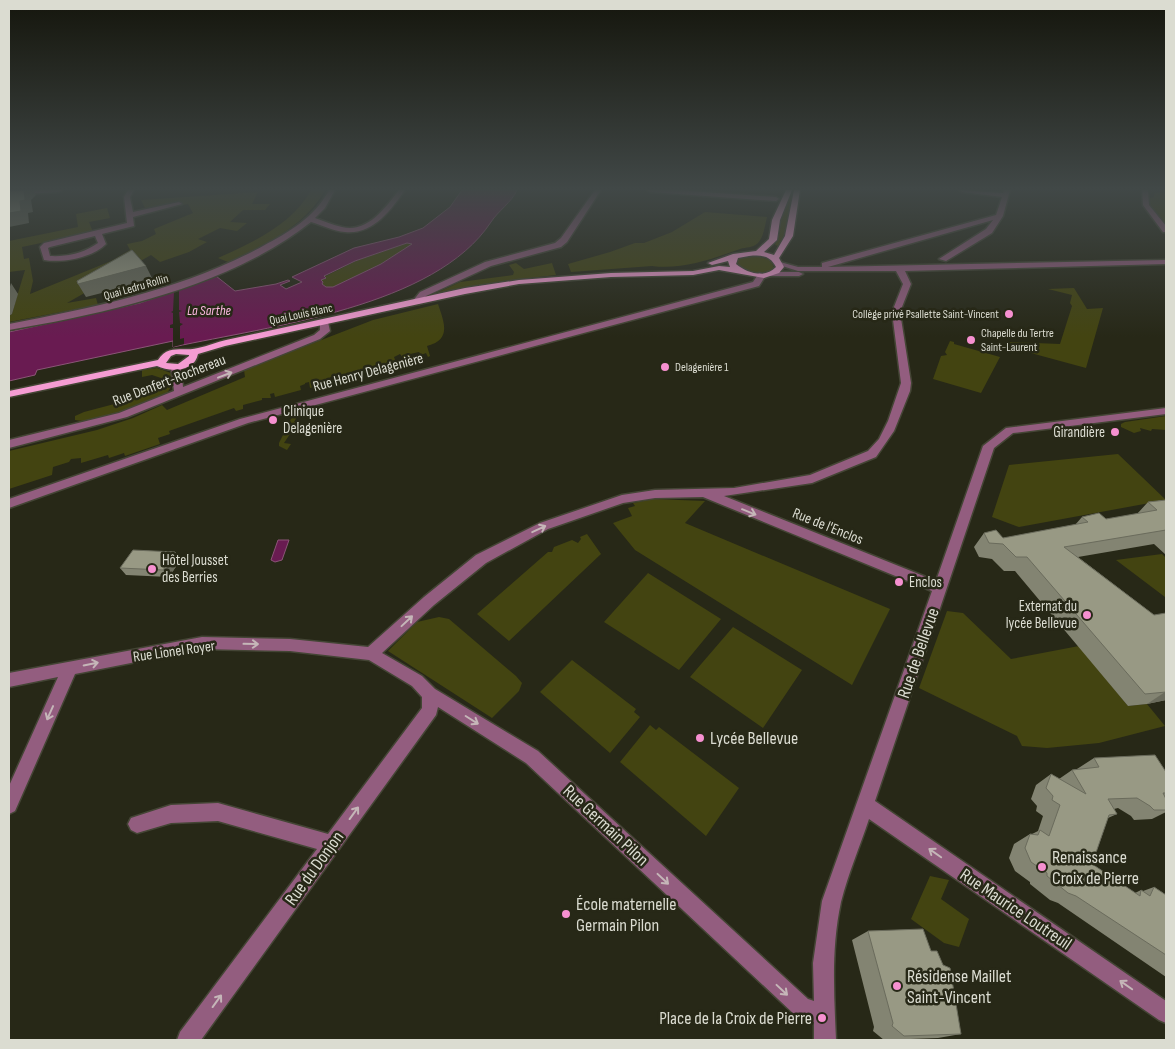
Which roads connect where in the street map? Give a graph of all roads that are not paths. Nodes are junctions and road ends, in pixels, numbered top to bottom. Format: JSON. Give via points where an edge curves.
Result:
{"nodes":[{"id":1,"x":73,"y":239,"type":"edge"},
{"id":2,"x":100,"y":239,"type":"edge"},
{"id":3,"x":280,"y":239,"type":"edge"},
{"id":4,"x":565,"y":239,"type":"edge"},
{"id":5,"x":773,"y":239,"type":"edge"},
{"id":6,"x":788,"y":239,"type":"edge"},
{"id":7,"x":915,"y":239,"type":"edge"},
{"id":8,"x":977,"y":239,"type":"edge"},
{"id":9,"x":758,"y":253,"type":"junction"},
{"id":10,"x":736,"y":256,"type":"junction"},
{"id":11,"x":943,"y":259,"type":"dead end"},
{"id":12,"x":778,"y":262,"type":"junction"},
{"id":13,"x":1166,"y":262,"type":"edge"},
{"id":14,"x":899,"y":269,"type":"junction"},
{"id":15,"x":739,"y":271,"type":"junction"},
{"id":16,"x":825,"y":271,"type":"junction"},
{"id":17,"x":663,"y":273,"type":"junction"},
{"id":18,"x":748,"y":274,"type":"junction"},
{"id":19,"x":767,"y":275,"type":"junction"},
{"id":20,"x":742,"y":287,"type":"junction"},
{"id":21,"x":416,"y":302,"type":"junction"},
{"id":22,"x":324,"y":322,"type":"junction"},
{"id":23,"x":9,"y":327,"type":"edge"},
{"id":24,"x":193,"y":352,"type":"junction"},
{"id":25,"x":161,"y":362,"type":"junction"},
{"id":26,"x":176,"y":367,"type":"junction"},
{"id":27,"x":180,"y":392,"type":"junction"},
{"id":28,"x":9,"y":394,"type":"edge"},
{"id":29,"x":1166,"y":411,"type":"edge"},
{"id":30,"x":9,"y":444,"type":"edge"},
{"id":31,"x":703,"y":494,"type":"junction"},
{"id":32,"x":9,"y":504,"type":"edge"},
{"id":33,"x":940,"y":588,"type":"junction"},
{"id":34,"x":371,"y":654,"type":"junction"},
{"id":35,"x":70,"y":668,"type":"junction"},
{"id":36,"x":9,"y":680,"type":"edge"},
{"id":37,"x":430,"y":694,"type":"junction"},
{"id":38,"x":9,"y":805,"type":"edge"},
{"id":39,"x":866,"y":805,"type":"junction"},
{"id":40,"x":137,"y":824,"type":"dead end"},
{"id":41,"x":331,"y":844,"type":"junction"},
{"id":42,"x":1166,"y":1013,"type":"edge"},
{"id":43,"x":825,"y":1015,"type":"junction"},
{"id":44,"x":188,"y":1040,"type":"edge"},
{"id":45,"x":826,"y":1040,"type":"edge"}],
"edges":[{"from":1,"to":2,"type":"street","via":[[44,247],[47,258],[56,259],[96,249],[102,244]]},
{"from":3,"to":23,"type":"street","name":"Quai Ledru Rollin","via":[[208,276],[160,293],[102,309]]},
{"from":4,"to":21,"type":"street","via":[[558,245],[488,264],[420,296]]},
{"from":5,"to":9,"type":"main road"},
{"from":6,"to":12,"type":"main road"},
{"from":7,"to":16,"type":"street","via":[[828,263],[823,266]]},
{"from":8,"to":11,"type":"street"},
{"from":9,"to":10,"type":"main road"},
{"from":9,"to":12,"type":"main road"},
{"from":10,"to":15,"type":"main road","via":[[732,263]]},
{"from":10,"to":17,"type":"main road"},
{"from":12,"to":16,"type":"street","via":[[798,269]]},
{"from":12,"to":19,"type":"main road","via":[[779,270]]},
{"from":13,"to":14,"type":"street"},
{"from":14,"to":16,"type":"street"},
{"from":14,"to":31,"type":"street","via":[[907,284],[896,312],[905,393],[879,448],[872,454],[812,479]]},
{"from":15,"to":17,"type":"main road","via":[[727,268]]},
{"from":15,"to":18,"type":"main road"},
{"from":16,"to":19,"type":"street"},
{"from":17,"to":21,"type":"main road","name":"Quai Louis Blanc","via":[[519,282]]},
{"from":18,"to":19,"type":"main road"},
{"from":18,"to":20,"type":"street","via":[[750,281]]},
{"from":19,"to":20,"type":"street","name":"Rue Henry Delagenière","via":[[756,284]]},
{"from":20,"to":32,"type":"street","name":"Rue Henry Delagenière","via":[[244,421]]},
{"from":21,"to":22,"type":"main road","name":"Quai Louis Blanc"},
{"from":22,"to":24,"type":"main road","name":"Quai Louis Blanc"},
{"from":27,"to":22,"type":"street","name":"Rue Denfert-Rochereau","one_way":true,"via":[[317,337],[325,331]]},
{"from":24,"to":25,"type":"main road","name":"Quai Louis Blanc","via":[[174,352]]},
{"from":24,"to":26,"type":"main road","name":"Quai Louis Blanc","via":[[191,360]]},
{"from":25,"to":26,"type":"main road","via":[[164,366]]},
{"from":25,"to":28,"type":"main road","name":"Quai Louis Blanc"},
{"from":26,"to":27,"type":"street"},
{"from":27,"to":30,"type":"street","name":"Rue Denfert-Rochereau","via":[[123,415]]},
{"from":29,"to":33,"type":"street","name":"Rue de Bellevue","via":[[1010,430],[999,437],[989,446]]},
{"from":31,"to":33,"type":"street","name":"Rue de l'Enclos","one_way":true},
{"from":34,"to":31,"type":"street","one_way":true,"via":[[429,601],[482,559],[544,526],[622,499],[654,494]]},
{"from":33,"to":39,"type":"street","name":"Rue de Bellevue"},
{"from":35,"to":34,"type":"street","name":"Rue Lionel Royer","one_way":true,"via":[[202,643],[290,645],[348,654]]},
{"from":34,"to":37,"type":"street","name":"Rue Germain Pilon","via":[[417,681]]},
{"from":35,"to":36,"type":"street","name":"Rue Lionel Royer"},
{"from":35,"to":38,"type":"street","one_way":true},
{"from":41,"to":37,"type":"street","name":"Rue du Donjon","one_way":true,"via":[[430,710]]},
{"from":37,"to":43,"type":"street","name":"Rue Germain Pilon","one_way":true,"via":[[532,756],[802,1008]]},
{"from":42,"to":39,"type":"street","name":"Rue Maurice Loutreuil","one_way":true},
{"from":39,"to":43,"type":"street","name":"Rue de Bellevue","via":[[832,901],[827,925],[822,964]]},
{"from":40,"to":41,"type":"street","via":[[171,814],[218,812]]},
{"from":44,"to":41,"type":"street","name":"Rue du Donjon","one_way":true},
{"from":43,"to":45,"type":"street","name":"Rue de Bellevue"}]}
